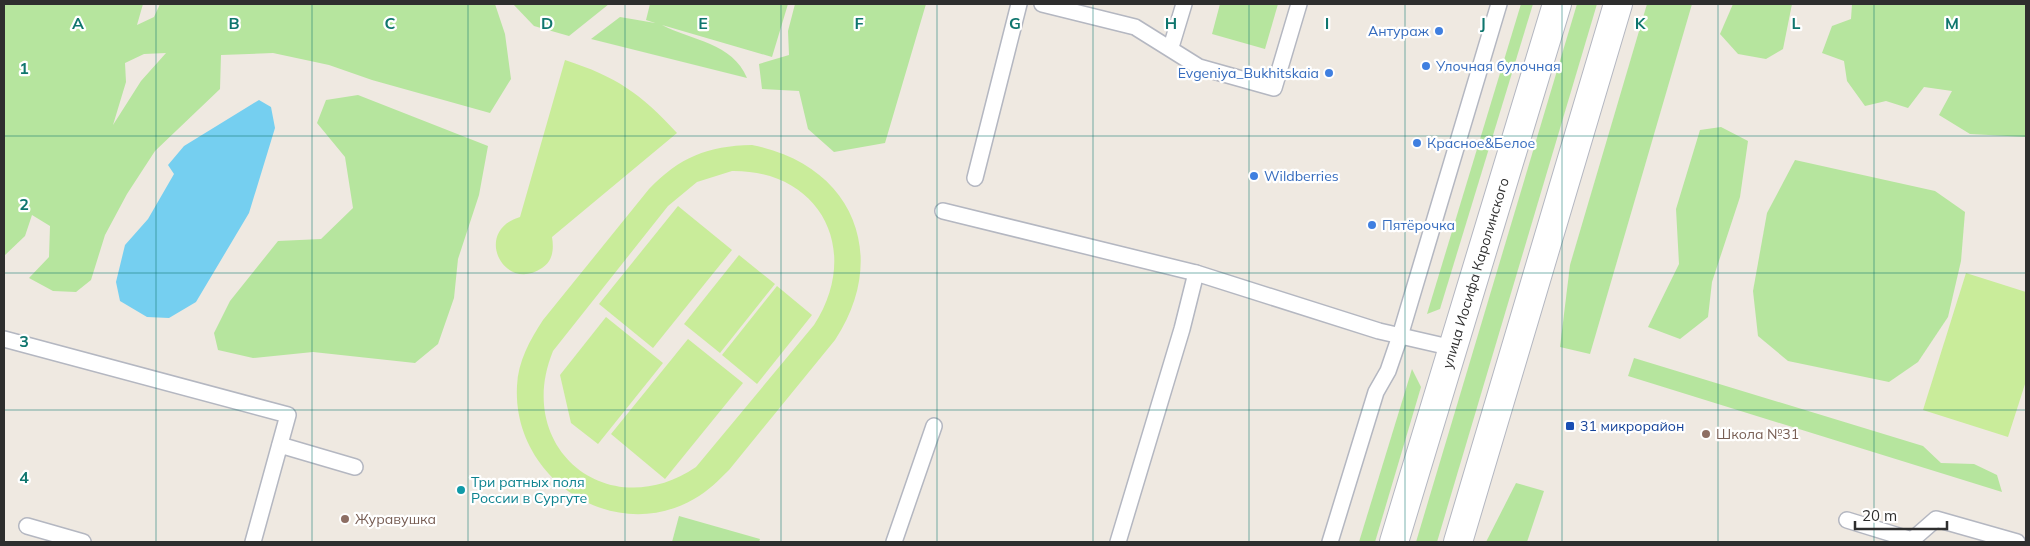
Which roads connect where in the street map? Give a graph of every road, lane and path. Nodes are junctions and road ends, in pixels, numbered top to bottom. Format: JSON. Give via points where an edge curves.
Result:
{"nodes":[{"id":1,"x":1019,"y":4,"type":"edge"},
{"id":2,"x":1042,"y":4,"type":"edge"},
{"id":3,"x":1184,"y":4,"type":"edge"},
{"id":4,"x":1299,"y":4,"type":"edge"},
{"id":5,"x":1499,"y":4,"type":"edge"},
{"id":6,"x":1557,"y":4,"type":"edge"},
{"id":7,"x":1618,"y":4,"type":"edge"},
{"id":8,"x":1171,"y":48,"type":"junction"},
{"id":9,"x":975,"y":178,"type":"dead end"},
{"id":10,"x":943,"y":211,"type":"dead end"},
{"id":11,"x":1196,"y":274,"type":"junction"},
{"id":12,"x":1400,"y":336,"type":"junction"},
{"id":13,"x":4,"y":338,"type":"edge"},
{"id":14,"x":1453,"y":348,"type":"junction"},
{"id":15,"x":934,"y":426,"type":"dead end"},
{"id":16,"x":280,"y":445,"type":"junction"},
{"id":17,"x":356,"y":467,"type":"dead end"},
{"id":18,"x":1847,"y":520,"type":"dead end"},
{"id":19,"x":27,"y":526,"type":"dead end"},
{"id":20,"x":1912,"y":541,"type":"edge"},
{"id":21,"x":83,"y":542,"type":"edge"},
{"id":22,"x":253,"y":542,"type":"edge"},
{"id":23,"x":894,"y":542,"type":"edge"},
{"id":24,"x":1118,"y":542,"type":"edge"},
{"id":25,"x":1330,"y":542,"type":"edge"},
{"id":26,"x":1394,"y":542,"type":"edge"},
{"id":27,"x":1458,"y":542,"type":"edge"},
{"id":28,"x":2017,"y":542,"type":"edge"}],
"edges":[{"from":1,"to":9,"type":"lane"},
{"from":2,"to":8,"type":"lane","via":[[1135,27]]},
{"from":3,"to":8,"type":"lane"},
{"from":4,"to":8,"type":"lane","via":[[1274,88],[1200,67]]},
{"from":5,"to":12,"type":"lane"},
{"from":6,"to":14,"type":"main road","name":"улица Иосифа Каролинского"},
{"from":7,"to":27,"type":"main road"},
{"from":10,"to":11,"type":"lane"},
{"from":11,"to":12,"type":"lane"},
{"from":11,"to":24,"type":"lane"},
{"from":12,"to":14,"type":"lane"},
{"from":12,"to":25,"type":"lane","via":[[1388,371],[1376,392]]},
{"from":13,"to":16,"type":"lane","via":[[288,415]]},
{"from":14,"to":26,"type":"main road","name":"улица Иосифа Каролинского"},
{"from":15,"to":23,"type":"lane"},
{"from":16,"to":17,"type":"lane"},
{"from":16,"to":22,"type":"lane"},
{"from":18,"to":20,"type":"lane"},
{"from":19,"to":21,"type":"lane"},
{"from":20,"to":28,"type":"lane","via":[[1936,519]]}]}
